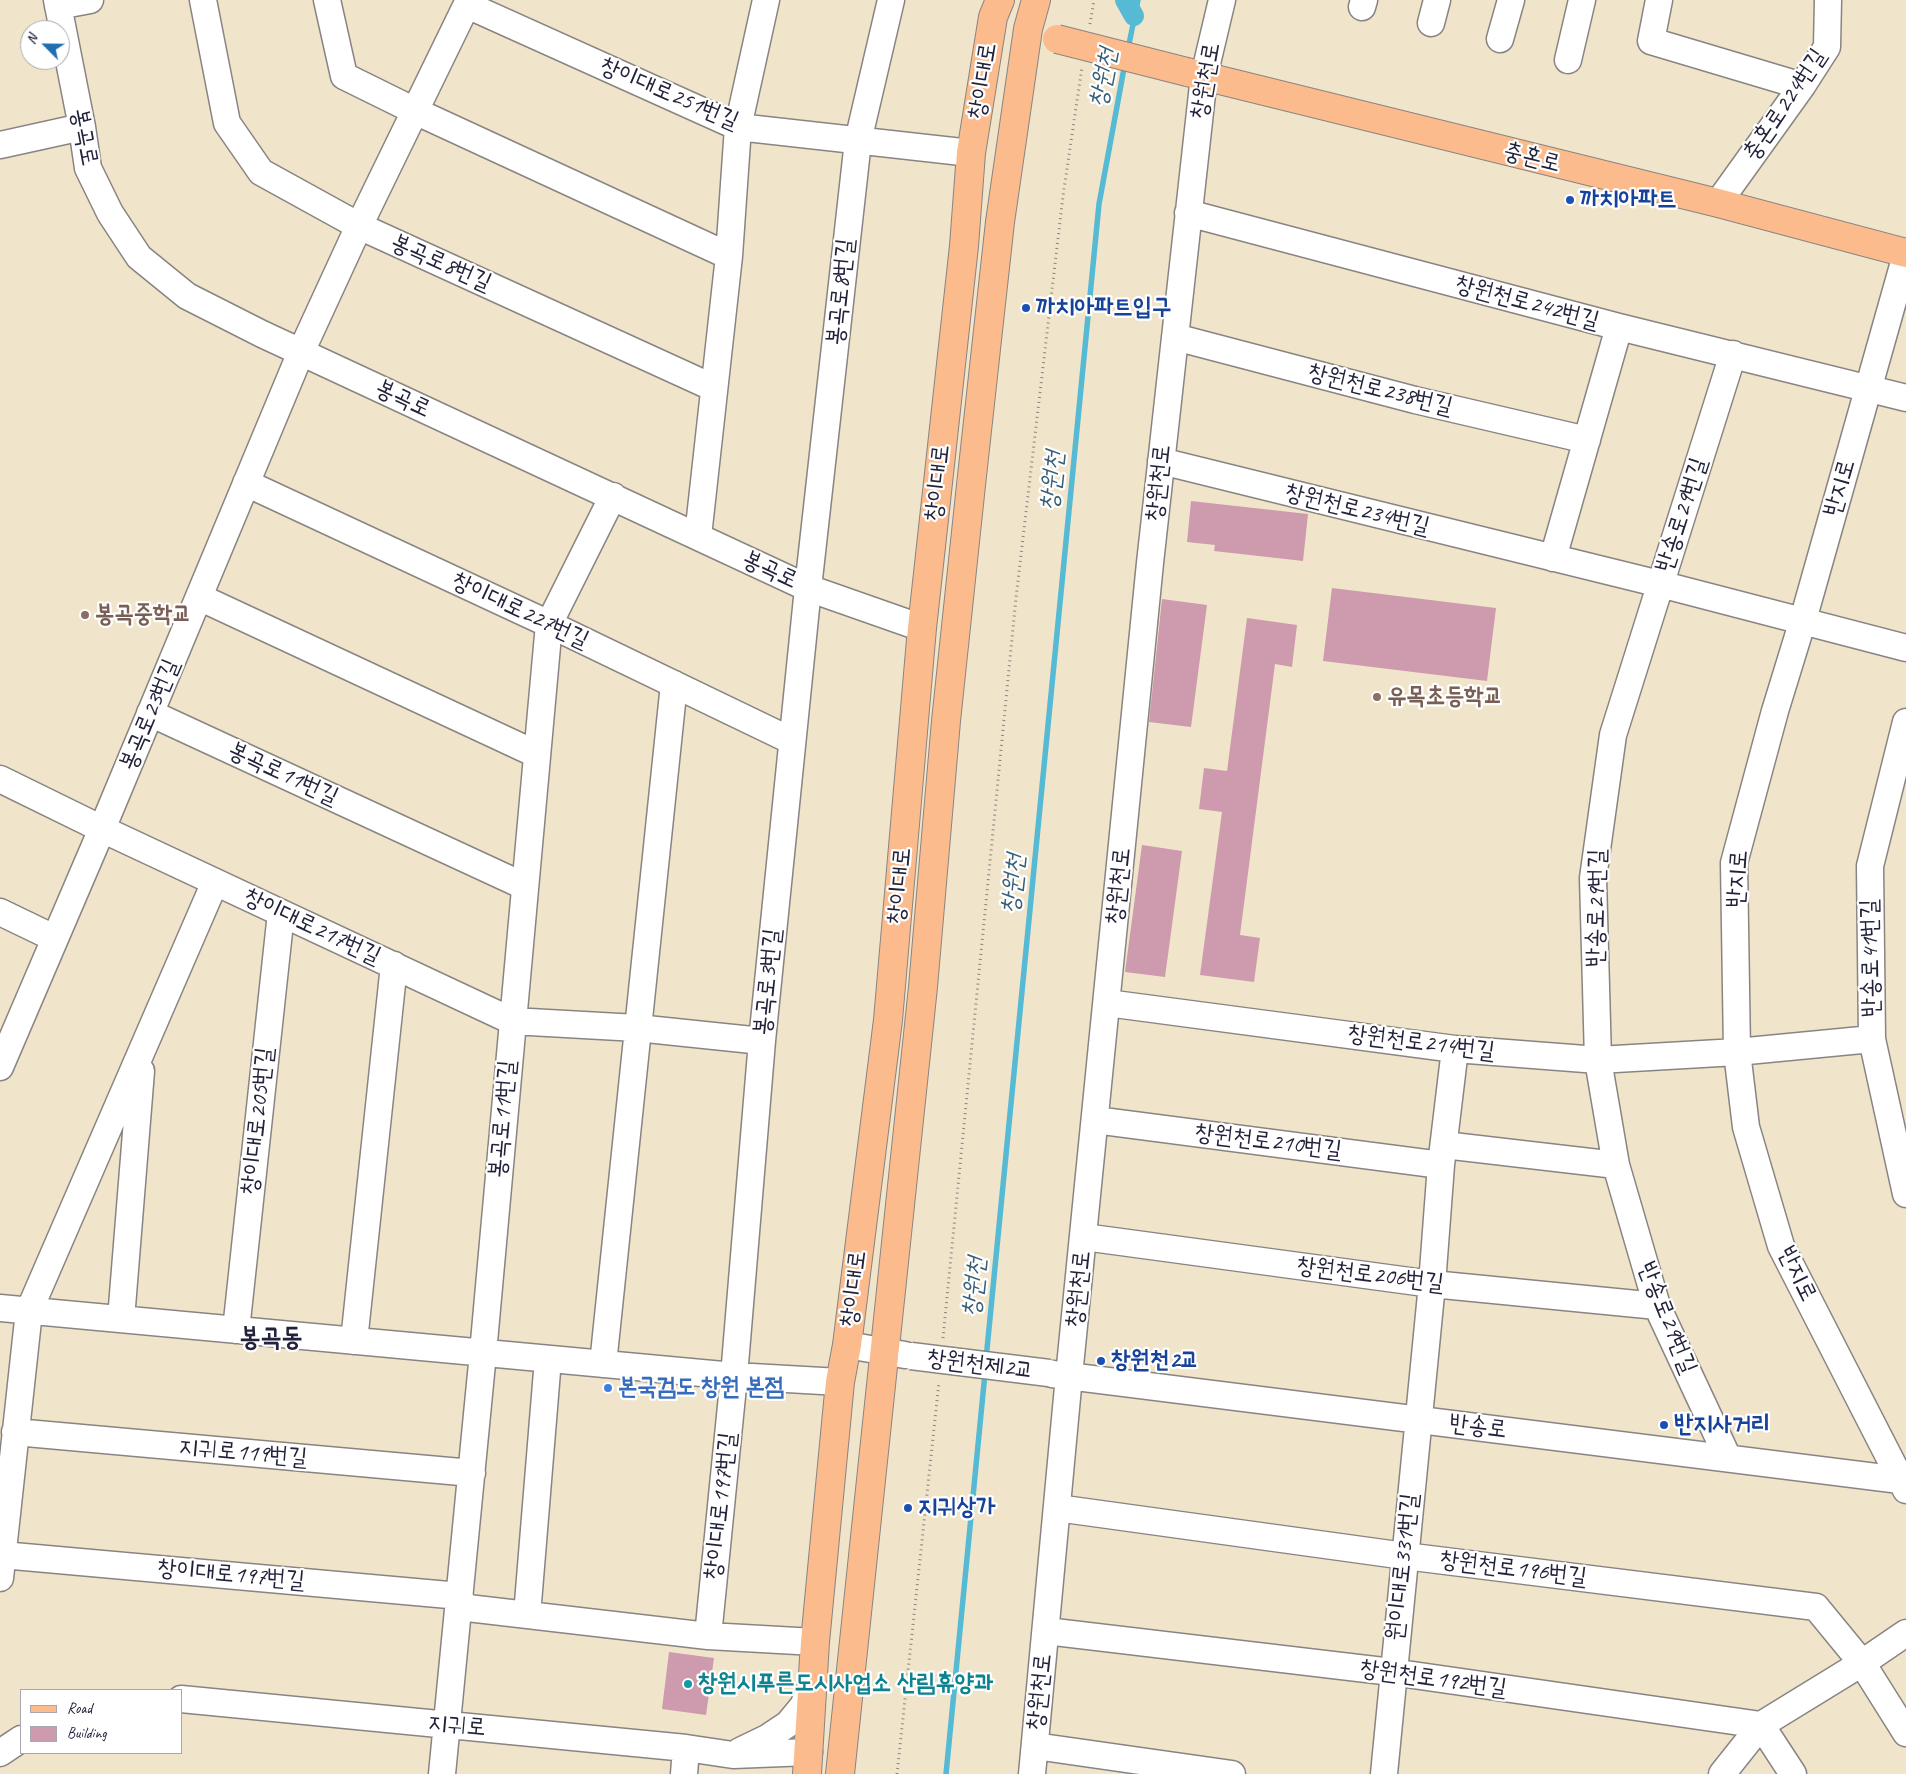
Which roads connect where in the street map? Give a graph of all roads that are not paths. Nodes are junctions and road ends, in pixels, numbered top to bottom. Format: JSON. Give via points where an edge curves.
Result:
{"nodes":[{"id":1,"x":90,"y":0,"type":"edge"},
{"id":2,"x":204,"y":0,"type":"edge"},
{"id":3,"x":327,"y":0,"type":"edge"},
{"id":4,"x":891,"y":0,"type":"edge"},
{"id":5,"x":1036,"y":0,"type":"edge"},
{"id":6,"x":1222,"y":0,"type":"edge"},
{"id":7,"x":1511,"y":0,"type":"edge"},
{"id":8,"x":1582,"y":0,"type":"edge"},
{"id":9,"x":1659,"y":0,"type":"edge"},
{"id":10,"x":1828,"y":0,"type":"edge"},
{"id":11,"x":468,"y":2,"type":"edge"},
{"id":12,"x":761,"y":2,"type":"edge"},
{"id":13,"x":58,"y":3,"type":"edge"},
{"id":14,"x":996,"y":8,"type":"edge"},
{"id":15,"x":1028,"y":28,"type":"junction"},
{"id":16,"x":1500,"y":39,"type":"dead end"},
{"id":17,"x":1568,"y":60,"type":"dead end"},
{"id":18,"x":1195,"y":74,"type":"junction"},
{"id":19,"x":1802,"y":86,"type":"junction"},
{"id":20,"x":415,"y":110,"type":"junction"},
{"id":21,"x":738,"y":126,"type":"junction"},
{"id":22,"x":82,"y":127,"type":"junction"},
{"id":23,"x":858,"y":141,"type":"junction"},
{"id":24,"x":0,"y":145,"type":"edge"},
{"id":25,"x":971,"y":153,"type":"junction"},
{"id":26,"x":1718,"y":203,"type":"junction"},
{"id":27,"x":1188,"y":213,"type":"junction"},
{"id":28,"x":359,"y":226,"type":"junction"},
{"id":29,"x":1906,"y":254,"type":"edge"},
{"id":30,"x":729,"y":256,"type":"junction"},
{"id":31,"x":1619,"y":327,"type":"junction"},
{"id":32,"x":1174,"y":337,"type":"junction"},
{"id":33,"x":301,"y":352,"type":"junction"},
{"id":34,"x":1734,"y":354,"type":"junction"},
{"id":35,"x":714,"y":388,"type":"junction"},
{"id":36,"x":1868,"y":388,"type":"junction"},
{"id":37,"x":1906,"y":398,"type":"edge"},
{"id":38,"x":1587,"y":440,"type":"junction"},
{"id":39,"x":1161,"y":461,"type":"junction"},
{"id":40,"x":246,"y":483,"type":"junction"},
{"id":41,"x":613,"y":496,"type":"junction"},
{"id":42,"x":698,"y":536,"type":"junction"},
{"id":43,"x":1553,"y":558,"type":"junction"},
{"id":44,"x":1660,"y":584,"type":"junction"},
{"id":45,"x":808,"y":588,"type":"junction"},
{"id":46,"x":199,"y":597,"type":"junction"},
{"id":47,"x":1803,"y":620,"type":"junction"},
{"id":48,"x":548,"y":624,"type":"junction"},
{"id":49,"x":922,"y":628,"type":"junction"},
{"id":50,"x":955,"y":640,"type":"junction"},
{"id":51,"x":1906,"y":648,"type":"edge"},
{"id":52,"x":674,"y":684,"type":"junction"},
{"id":53,"x":150,"y":713,"type":"junction"},
{"id":54,"x":1906,"y":722,"type":"edge"},
{"id":55,"x":792,"y":741,"type":"junction"},
{"id":56,"x":536,"y":754,"type":"junction"},
{"id":57,"x":1899,"y":773,"type":"edge"},
{"id":58,"x":0,"y":779,"type":"edge"},
{"id":59,"x":102,"y":829,"type":"junction"},
{"id":60,"x":215,"y":882,"type":"junction"},
{"id":61,"x":524,"y":886,"type":"junction"},
{"id":62,"x":0,"y":912,"type":"edge"},
{"id":63,"x":281,"y":913,"type":"junction"},
{"id":64,"x":54,"y":938,"type":"junction"},
{"id":65,"x":394,"y":966,"type":"junction"},
{"id":66,"x":1107,"y":1003,"type":"junction"},
{"id":67,"x":512,"y":1021,"type":"junction"},
{"id":68,"x":637,"y":1028,"type":"junction"},
{"id":69,"x":1872,"y":1039,"type":"junction"},
{"id":70,"x":762,"y":1041,"type":"junction"},
{"id":71,"x":1454,"y":1049,"type":"junction"},
{"id":72,"x":142,"y":1050,"type":"junction"},
{"id":73,"x":1737,"y":1052,"type":"junction"},
{"id":74,"x":3,"y":1053,"type":"edge"},
{"id":75,"x":1598,"y":1060,"type":"junction"},
{"id":76,"x":1095,"y":1120,"type":"junction"},
{"id":77,"x":1443,"y":1155,"type":"junction"},
{"id":78,"x":1616,"y":1165,"type":"junction"},
{"id":79,"x":1906,"y":1194,"type":"edge"},
{"id":80,"x":1084,"y":1236,"type":"junction"},
{"id":81,"x":1432,"y":1284,"type":"junction"},
{"id":82,"x":1657,"y":1306,"type":"junction"},
{"id":83,"x":0,"y":1308,"type":"edge"},
{"id":84,"x":29,"y":1311,"type":"junction"},
{"id":85,"x":121,"y":1319,"type":"junction"},
{"id":86,"x":236,"y":1330,"type":"junction"},
{"id":87,"x":354,"y":1341,"type":"junction"},
{"id":88,"x":847,"y":1344,"type":"junction"},
{"id":89,"x":483,"y":1353,"type":"junction"},
{"id":90,"x":898,"y":1354,"type":"junction"},
{"id":91,"x":548,"y":1359,"type":"junction"},
{"id":92,"x":603,"y":1364,"type":"junction"},
{"id":93,"x":1059,"y":1375,"type":"junction"},
{"id":94,"x":734,"y":1376,"type":"junction"},
{"id":95,"x":840,"y":1382,"type":"junction"},
{"id":96,"x":1418,"y":1420,"type":"junction"},
{"id":97,"x":15,"y":1432,"type":"junction"},
{"id":98,"x":1728,"y":1458,"type":"junction"},
{"id":99,"x":472,"y":1473,"type":"junction"},
{"id":100,"x":1904,"y":1482,"type":"edge"},
{"id":101,"x":1057,"y":1508,"type":"junction"},
{"id":102,"x":1405,"y":1556,"type":"junction"},
{"id":103,"x":1,"y":1566,"type":"edge"},
{"id":104,"x":459,"y":1601,"type":"junction"},
{"id":105,"x":527,"y":1615,"type":"junction"},
{"id":106,"x":1046,"y":1631,"type":"junction"},
{"id":107,"x":1906,"y":1633,"type":"edge"},
{"id":108,"x":708,"y":1636,"type":"junction"},
{"id":109,"x":814,"y":1642,"type":"junction"},
{"id":110,"x":1862,"y":1663,"type":"junction"},
{"id":111,"x":1392,"y":1672,"type":"junction"},
{"id":112,"x":812,"y":1685,"type":"junction"},
{"id":113,"x":182,"y":1699,"type":"edge"},
{"id":114,"x":1761,"y":1725,"type":"junction"},
{"id":115,"x":447,"y":1726,"type":"junction"},
{"id":116,"x":1906,"y":1733,"type":"edge"},
{"id":117,"x":20,"y":1740,"type":"edge"},
{"id":118,"x":1035,"y":1746,"type":"junction"},
{"id":119,"x":686,"y":1748,"type":"junction"},
{"id":120,"x":0,"y":1754,"type":"edge"},
{"id":121,"x":733,"y":1755,"type":"junction"},
{"id":122,"x":808,"y":1763,"type":"edge"},
{"id":123,"x":841,"y":1764,"type":"edge"},
{"id":124,"x":442,"y":1774,"type":"edge"},
{"id":125,"x":684,"y":1774,"type":"edge"},
{"id":126,"x":767,"y":1774,"type":"edge"},
{"id":127,"x":1032,"y":1774,"type":"edge"},
{"id":128,"x":1232,"y":1774,"type":"edge"},
{"id":129,"x":1384,"y":1774,"type":"edge"},
{"id":130,"x":1722,"y":1774,"type":"edge"},
{"id":131,"x":1793,"y":1774,"type":"edge"}],
"edges":[{"from":1,"to":13,"type":"street","name":"봉곡로"},
{"from":2,"to":28,"type":"street","name":"봉곡로8번길","via":[[227,123],[261,172]]},
{"from":3,"to":20,"type":"street","via":[[344,76]]},
{"from":4,"to":23,"type":"street","name":"봉곡로8번길"},
{"from":5,"to":15,"type":"main road","name":"창이대로"},
{"from":6,"to":18,"type":"street","name":"창원천로"},
{"from":7,"to":16,"type":"street"},
{"from":8,"to":17,"type":"street"},
{"from":9,"to":19,"type":"street","via":[[1651,41]]},
{"from":10,"to":19,"type":"street","name":"충혼로224번길","via":[[1827,47]]},
{"from":11,"to":20,"type":"street","name":"봉곡로23번길"},
{"from":11,"to":21,"type":"street","name":"창이대로251번길"},
{"from":12,"to":21,"type":"street"},
{"from":13,"to":22,"type":"street","name":"봉곡로"},
{"from":14,"to":15,"type":"main road"},
{"from":14,"to":25,"type":"main road","name":"창이대로"},
{"from":15,"to":18,"type":"main road","name":"충혼로","bridge":true,"via":[[1057,39]]},
{"from":15,"to":50,"type":"main road","name":"창이대로","via":[[1000,222]]},
{"from":18,"to":26,"type":"main road","name":"충혼로"},
{"from":18,"to":27,"type":"street","name":"창원천로"},
{"from":19,"to":26,"type":"street","name":"충혼로224번길"},
{"from":20,"to":28,"type":"street","name":"봉곡로23번길"},
{"from":20,"to":30,"type":"street"},
{"from":21,"to":23,"type":"street","name":"창이대로251번길"},
{"from":21,"to":30,"type":"street"},
{"from":22,"to":24,"type":"street"},
{"from":22,"to":33,"type":"street","name":"봉곡로","via":[[88,168],[110,213],[140,257],[187,296]]},
{"from":23,"to":25,"type":"street","name":"창이대로251번길"},
{"from":23,"to":45,"type":"street","name":"봉곡로8번길"},
{"from":25,"to":49,"type":"main road","name":"창이대로","via":[[964,246]]},
{"from":26,"to":29,"type":"main road","name":"충혼로"},
{"from":27,"to":31,"type":"street","name":"창원천로242번길"},
{"from":27,"to":32,"type":"street","name":"창원천로"},
{"from":28,"to":33,"type":"street","name":"봉곡로23번길"},
{"from":28,"to":35,"type":"street","name":"봉곡로8번길"},
{"from":29,"to":36,"type":"street","name":"반지로"},
{"from":30,"to":35,"type":"street"},
{"from":31,"to":34,"type":"street","name":"창원천로242번길"},
{"from":31,"to":38,"type":"street"},
{"from":32,"to":38,"type":"street","name":"창원천로238번길","via":[[1415,400]]},
{"from":32,"to":39,"type":"street","name":"창원천로"},
{"from":33,"to":40,"type":"street","name":"봉곡로23번길"},
{"from":33,"to":41,"type":"street","name":"봉곡로"},
{"from":34,"to":36,"type":"street","name":"창원천로242번길"},
{"from":34,"to":44,"type":"street","name":"반송로29번길"},
{"from":35,"to":42,"type":"street"},
{"from":36,"to":37,"type":"street","name":"창원천로242번길"},
{"from":36,"to":47,"type":"street","name":"반지로"},
{"from":38,"to":43,"type":"street"},
{"from":39,"to":43,"type":"street","name":"창원천로234번길"},
{"from":39,"to":66,"type":"street","name":"창원천로"},
{"from":40,"to":46,"type":"street","name":"봉곡로23번길"},
{"from":40,"to":48,"type":"street","name":"창이대로227번길"},
{"from":41,"to":42,"type":"street","name":"봉곡로"},
{"from":41,"to":48,"type":"street","name":"봉곡로11번길"},
{"from":42,"to":45,"type":"street","name":"봉곡로"},
{"from":43,"to":44,"type":"street","name":"창원천로234번길"},
{"from":44,"to":47,"type":"street","name":"창원천로234번길"},
{"from":44,"to":75,"type":"street","name":"반송로29번길","via":[[1613,736],[1593,878]]},
{"from":45,"to":49,"type":"street","name":"봉곡로"},
{"from":45,"to":55,"type":"street","name":"봉곡로3번길"},
{"from":46,"to":53,"type":"street","name":"봉곡로23번길"},
{"from":46,"to":56,"type":"street"},
{"from":47,"to":51,"type":"street","name":"창원천로234번길"},
{"from":47,"to":73,"type":"street","name":"반지로","via":[[1734,863]]},
{"from":48,"to":52,"type":"street","name":"창이대로227번길"},
{"from":48,"to":56,"type":"street","name":"봉곡로11번길"},
{"from":49,"to":50,"type":"main road"},
{"from":49,"to":88,"type":"main road","name":"창이대로","via":[[888,1020]]},
{"from":50,"to":90,"type":"main road","name":"창이대로","via":[[923,987]]},
{"from":52,"to":55,"type":"street","name":"창이대로227번길"},
{"from":52,"to":68,"type":"street"},
{"from":53,"to":59,"type":"street","name":"봉곡로23번길"},
{"from":53,"to":61,"type":"street","name":"봉곡로11번길"},
{"from":54,"to":57,"type":"street","name":"반송로41번길"},
{"from":55,"to":70,"type":"street","name":"봉곡로3번길"},
{"from":56,"to":61,"type":"street","name":"봉곡로11번길"},
{"from":57,"to":69,"type":"street","name":"반송로41번길","via":[[1870,866]]},
{"from":58,"to":59,"type":"street","name":"창이대로217번길"},
{"from":59,"to":60,"type":"street","name":"창이대로217번길"},
{"from":59,"to":64,"type":"street","name":"봉곡로23번길"},
{"from":60,"to":63,"type":"street","name":"창이대로217번길"},
{"from":60,"to":72,"type":"street"},
{"from":61,"to":67,"type":"street","name":"봉곡로11번길"},
{"from":62,"to":64,"type":"street"},
{"from":63,"to":65,"type":"street","name":"창이대로217번길"},
{"from":63,"to":86,"type":"street","name":"창이대로205번길"},
{"from":64,"to":74,"type":"street","name":"봉곡로23번길"},
{"from":65,"to":67,"type":"street","name":"창이대로217번길"},
{"from":65,"to":87,"type":"street"},
{"from":66,"to":71,"type":"street","name":"창원천로214번길"},
{"from":66,"to":76,"type":"street","name":"창원천로"},
{"from":67,"to":68,"type":"street","name":"창이대로217번길"},
{"from":67,"to":89,"type":"street","name":"봉곡로11번길"},
{"from":68,"to":70,"type":"street","name":"창이대로217번길"},
{"from":68,"to":92,"type":"street"},
{"from":69,"to":73,"type":"street","name":"창원천로214번길"},
{"from":69,"to":79,"type":"street","name":"반송로41번길"},
{"from":70,"to":94,"type":"street","name":"봉곡로3번길"},
{"from":71,"to":75,"type":"street","name":"창원천로214번길"},
{"from":71,"to":77,"type":"street","name":"원이대로331번길"},
{"from":72,"to":84,"type":"street"},
{"from":72,"to":85,"type":"street"},
{"from":73,"to":75,"type":"street","name":"창원천로214번길"},
{"from":73,"to":100,"type":"street","name":"반지로","via":[[1746,1127],[1781,1246]]},
{"from":75,"to":78,"type":"street","name":"반송로29번길"},
{"from":76,"to":77,"type":"street","name":"창원천로210번길"},
{"from":76,"to":80,"type":"street","name":"창원천로"},
{"from":77,"to":78,"type":"street","name":"창원천로210번길"},
{"from":77,"to":81,"type":"street","name":"원이대로331번길"},
{"from":78,"to":82,"type":"street","name":"반송로29번길"},
{"from":80,"to":81,"type":"street","name":"창원천로206번길"},
{"from":80,"to":93,"type":"street","name":"창원천로"},
{"from":81,"to":82,"type":"street","name":"창원천로206번길"},
{"from":81,"to":96,"type":"street","name":"원이대로331번길"},
{"from":82,"to":98,"type":"street","name":"반송로29번길"},
{"from":83,"to":84,"type":"street"},
{"from":84,"to":85,"type":"street"},
{"from":84,"to":97,"type":"street"},
{"from":85,"to":86,"type":"street"},
{"from":86,"to":87,"type":"street"},
{"from":87,"to":89,"type":"street"},
{"from":88,"to":90,"type":"street"},
{"from":88,"to":95,"type":"main road","name":"창이대로"},
{"from":89,"to":91,"type":"street"},
{"from":89,"to":99,"type":"street"},
{"from":90,"to":93,"type":"street","name":"창원천제2교","bridge":true},
{"from":90,"to":123,"type":"main road","name":"창이대로","via":[[869,1486]]},
{"from":91,"to":92,"type":"street"},
{"from":91,"to":105,"type":"street"},
{"from":92,"to":94,"type":"street"},
{"from":93,"to":96,"type":"street","name":"반송로"},
{"from":93,"to":101,"type":"street","name":"창원천로"},
{"from":94,"to":95,"type":"street"},
{"from":94,"to":108,"type":"street","name":"창이대로197번길"},
{"from":95,"to":109,"type":"main road","name":"창이대로"},
{"from":96,"to":98,"type":"street","name":"반송로"},
{"from":96,"to":102,"type":"street","name":"원이대로331번길"},
{"from":97,"to":99,"type":"street","name":"지귀로119번길"},
{"from":97,"to":103,"type":"street"},
{"from":98,"to":100,"type":"street","name":"반송로"},
{"from":99,"to":104,"type":"street"},
{"from":101,"to":102,"type":"street","name":"창원천로196번길"},
{"from":101,"to":106,"type":"street","name":"창원천로"},
{"from":102,"to":110,"type":"street","name":"창원천로196번길","via":[[1816,1607]]},
{"from":102,"to":111,"type":"street","name":"원이대로331번길"},
{"from":103,"to":104,"type":"street","name":"창이대로197번길"},
{"from":104,"to":105,"type":"street","name":"창이대로197번길"},
{"from":104,"to":115,"type":"street"},
{"from":105,"to":108,"type":"street","name":"창이대로197번길"},
{"from":106,"to":111,"type":"street","name":"창원천로192번길"},
{"from":106,"to":118,"type":"street","name":"창원천로"},
{"from":107,"to":110,"type":"street"},
{"from":108,"to":109,"type":"street","name":"창이대로197번길"},
{"from":109,"to":112,"type":"main road","name":"창이대로"},
{"from":110,"to":114,"type":"street"},
{"from":110,"to":116,"type":"street","name":"창원천로196번길"},
{"from":111,"to":114,"type":"street","name":"창원천로192번길"},
{"from":111,"to":129,"type":"street","name":"원이대로331번길"},
{"from":112,"to":121,"type":"street","via":[[803,1706],[788,1724]]},
{"from":112,"to":122,"type":"main road","name":"창이대로"},
{"from":113,"to":115,"type":"street","name":"지귀로"},
{"from":114,"to":130,"type":"street"},
{"from":114,"to":131,"type":"street"},
{"from":115,"to":119,"type":"street","name":"지귀로"},
{"from":115,"to":124,"type":"street"},
{"from":117,"to":120,"type":"street"},
{"from":118,"to":127,"type":"street","name":"창원천로"},
{"from":118,"to":128,"type":"street"},
{"from":119,"to":121,"type":"street","name":"지귀로"},
{"from":119,"to":125,"type":"street"},
{"from":121,"to":122,"type":"street","name":"지귀로"},
{"from":121,"to":126,"type":"street","name":"지귀로"},
{"from":122,"to":123,"type":"main road"}]}
